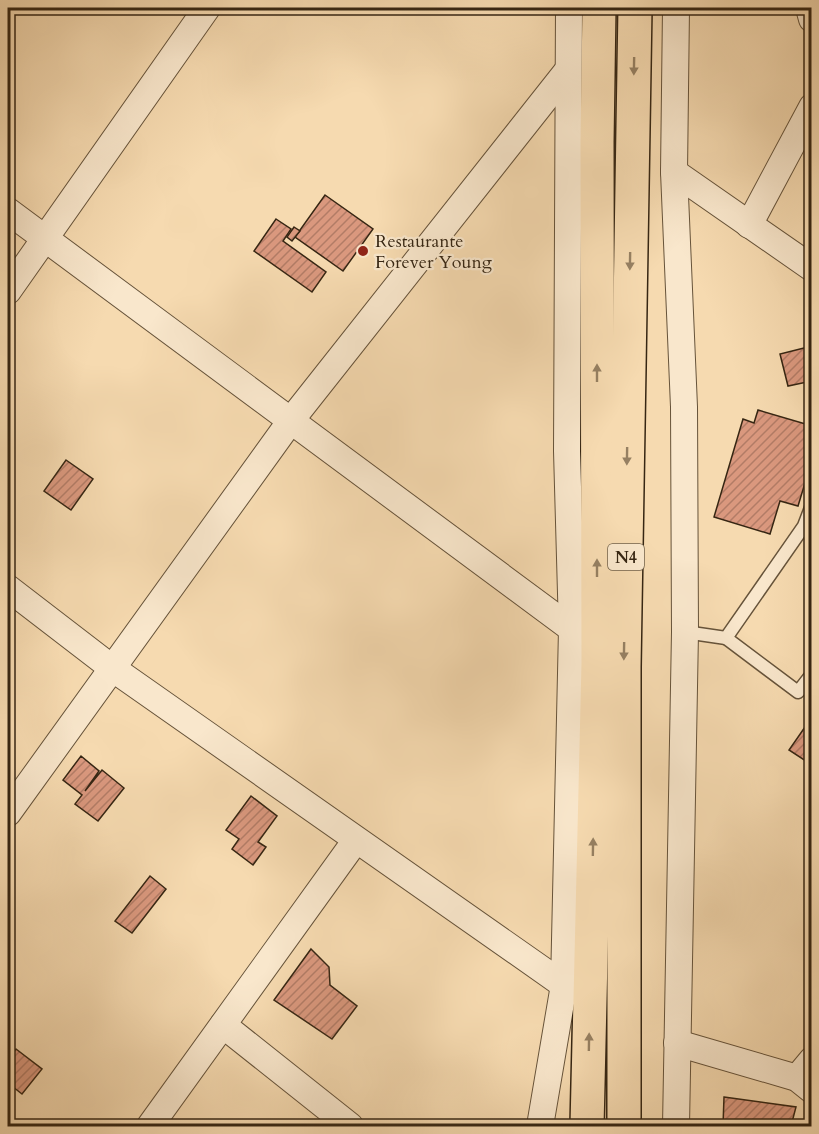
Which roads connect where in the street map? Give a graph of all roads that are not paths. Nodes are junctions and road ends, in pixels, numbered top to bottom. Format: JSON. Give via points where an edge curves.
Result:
{"nodes":[{"id":1,"x":207,"y":8,"type":"edge"},
{"id":2,"x":569,"y":8,"type":"edge"},
{"id":3,"x":599,"y":8,"type":"edge"},
{"id":4,"x":635,"y":8,"type":"edge"},
{"id":5,"x":676,"y":8,"type":"edge"},
{"id":6,"x":809,"y":8,"type":"edge"},
{"id":7,"x":812,"y":19,"type":"edge"},
{"id":8,"x":568,"y":70,"type":"junction"},
{"id":9,"x":812,"y":106,"type":"edge"},
{"id":10,"x":674,"y":172,"type":"junction"},
{"id":11,"x":8,"y":211,"type":"edge"},
{"id":12,"x":749,"y":225,"type":"junction"},
{"id":13,"x":45,"y":238,"type":"junction"},
{"id":14,"x":812,"y":268,"type":"edge"},
{"id":15,"x":8,"y":291,"type":"edge"},
{"id":16,"x":292,"y":419,"type":"junction"},
{"id":17,"x":812,"y":505,"type":"edge"},
{"id":18,"x":808,"y":529,"type":"edge"},
{"id":19,"x":8,"y":588,"type":"edge"},
{"id":20,"x":572,"y":629,"type":"junction"},
{"id":21,"x":685,"y":632,"type":"junction"},
{"id":22,"x":726,"y":638,"type":"junction"},
{"id":23,"x":112,"y":668,"type":"junction"},
{"id":24,"x":812,"y":674,"type":"edge"},
{"id":25,"x":8,"y":813,"type":"edge"},
{"id":26,"x":356,"y":840,"type":"junction"},
{"id":27,"x":564,"y":985,"type":"junction"},
{"id":28,"x":223,"y":1025,"type":"junction"},
{"id":29,"x":677,"y":1043,"type":"junction"},
{"id":30,"x":807,"y":1076,"type":"edge"},
{"id":31,"x":150,"y":1126,"type":"edge"},
{"id":32,"x":350,"y":1126,"type":"edge"},
{"id":33,"x":540,"y":1126,"type":"edge"},
{"id":34,"x":587,"y":1126,"type":"edge"},
{"id":35,"x":624,"y":1126,"type":"edge"},
{"id":36,"x":676,"y":1126,"type":"edge"}],
"edges":[{"from":1,"to":13,"type":"street"},
{"from":2,"to":8,"type":"street"},
{"from":34,"to":3,"type":"highway","number":"N4","one_way":true,"via":[[598,663]]},
{"from":4,"to":35,"type":"highway","number":"N4","one_way":true,"via":[[624,679]]},
{"from":5,"to":10,"type":"street"},
{"from":6,"to":7,"type":"street"},
{"from":8,"to":16,"type":"street"},
{"from":8,"to":20,"type":"street","via":[[567,451]]},
{"from":9,"to":12,"type":"street"},
{"from":10,"to":12,"type":"street"},
{"from":10,"to":21,"type":"street","via":[[684,407]]},
{"from":11,"to":13,"type":"street"},
{"from":12,"to":14,"type":"street"},
{"from":13,"to":15,"type":"street"},
{"from":13,"to":16,"type":"street"},
{"from":16,"to":20,"type":"street"},
{"from":16,"to":23,"type":"street"},
{"from":17,"to":18,"type":"lane"},
{"from":18,"to":22,"type":"lane"},
{"from":19,"to":23,"type":"street"},
{"from":20,"to":27,"type":"street"},
{"from":21,"to":22,"type":"lane"},
{"from":21,"to":29,"type":"street"},
{"from":22,"to":24,"type":"lane","via":[[798,692]]},
{"from":23,"to":25,"type":"street"},
{"from":23,"to":26,"type":"street"},
{"from":26,"to":27,"type":"street"},
{"from":26,"to":28,"type":"street"},
{"from":27,"to":33,"type":"street"},
{"from":28,"to":31,"type":"street"},
{"from":28,"to":32,"type":"street"},
{"from":29,"to":30,"type":"street","via":[[755,1068]]},
{"from":29,"to":36,"type":"street"}]}
